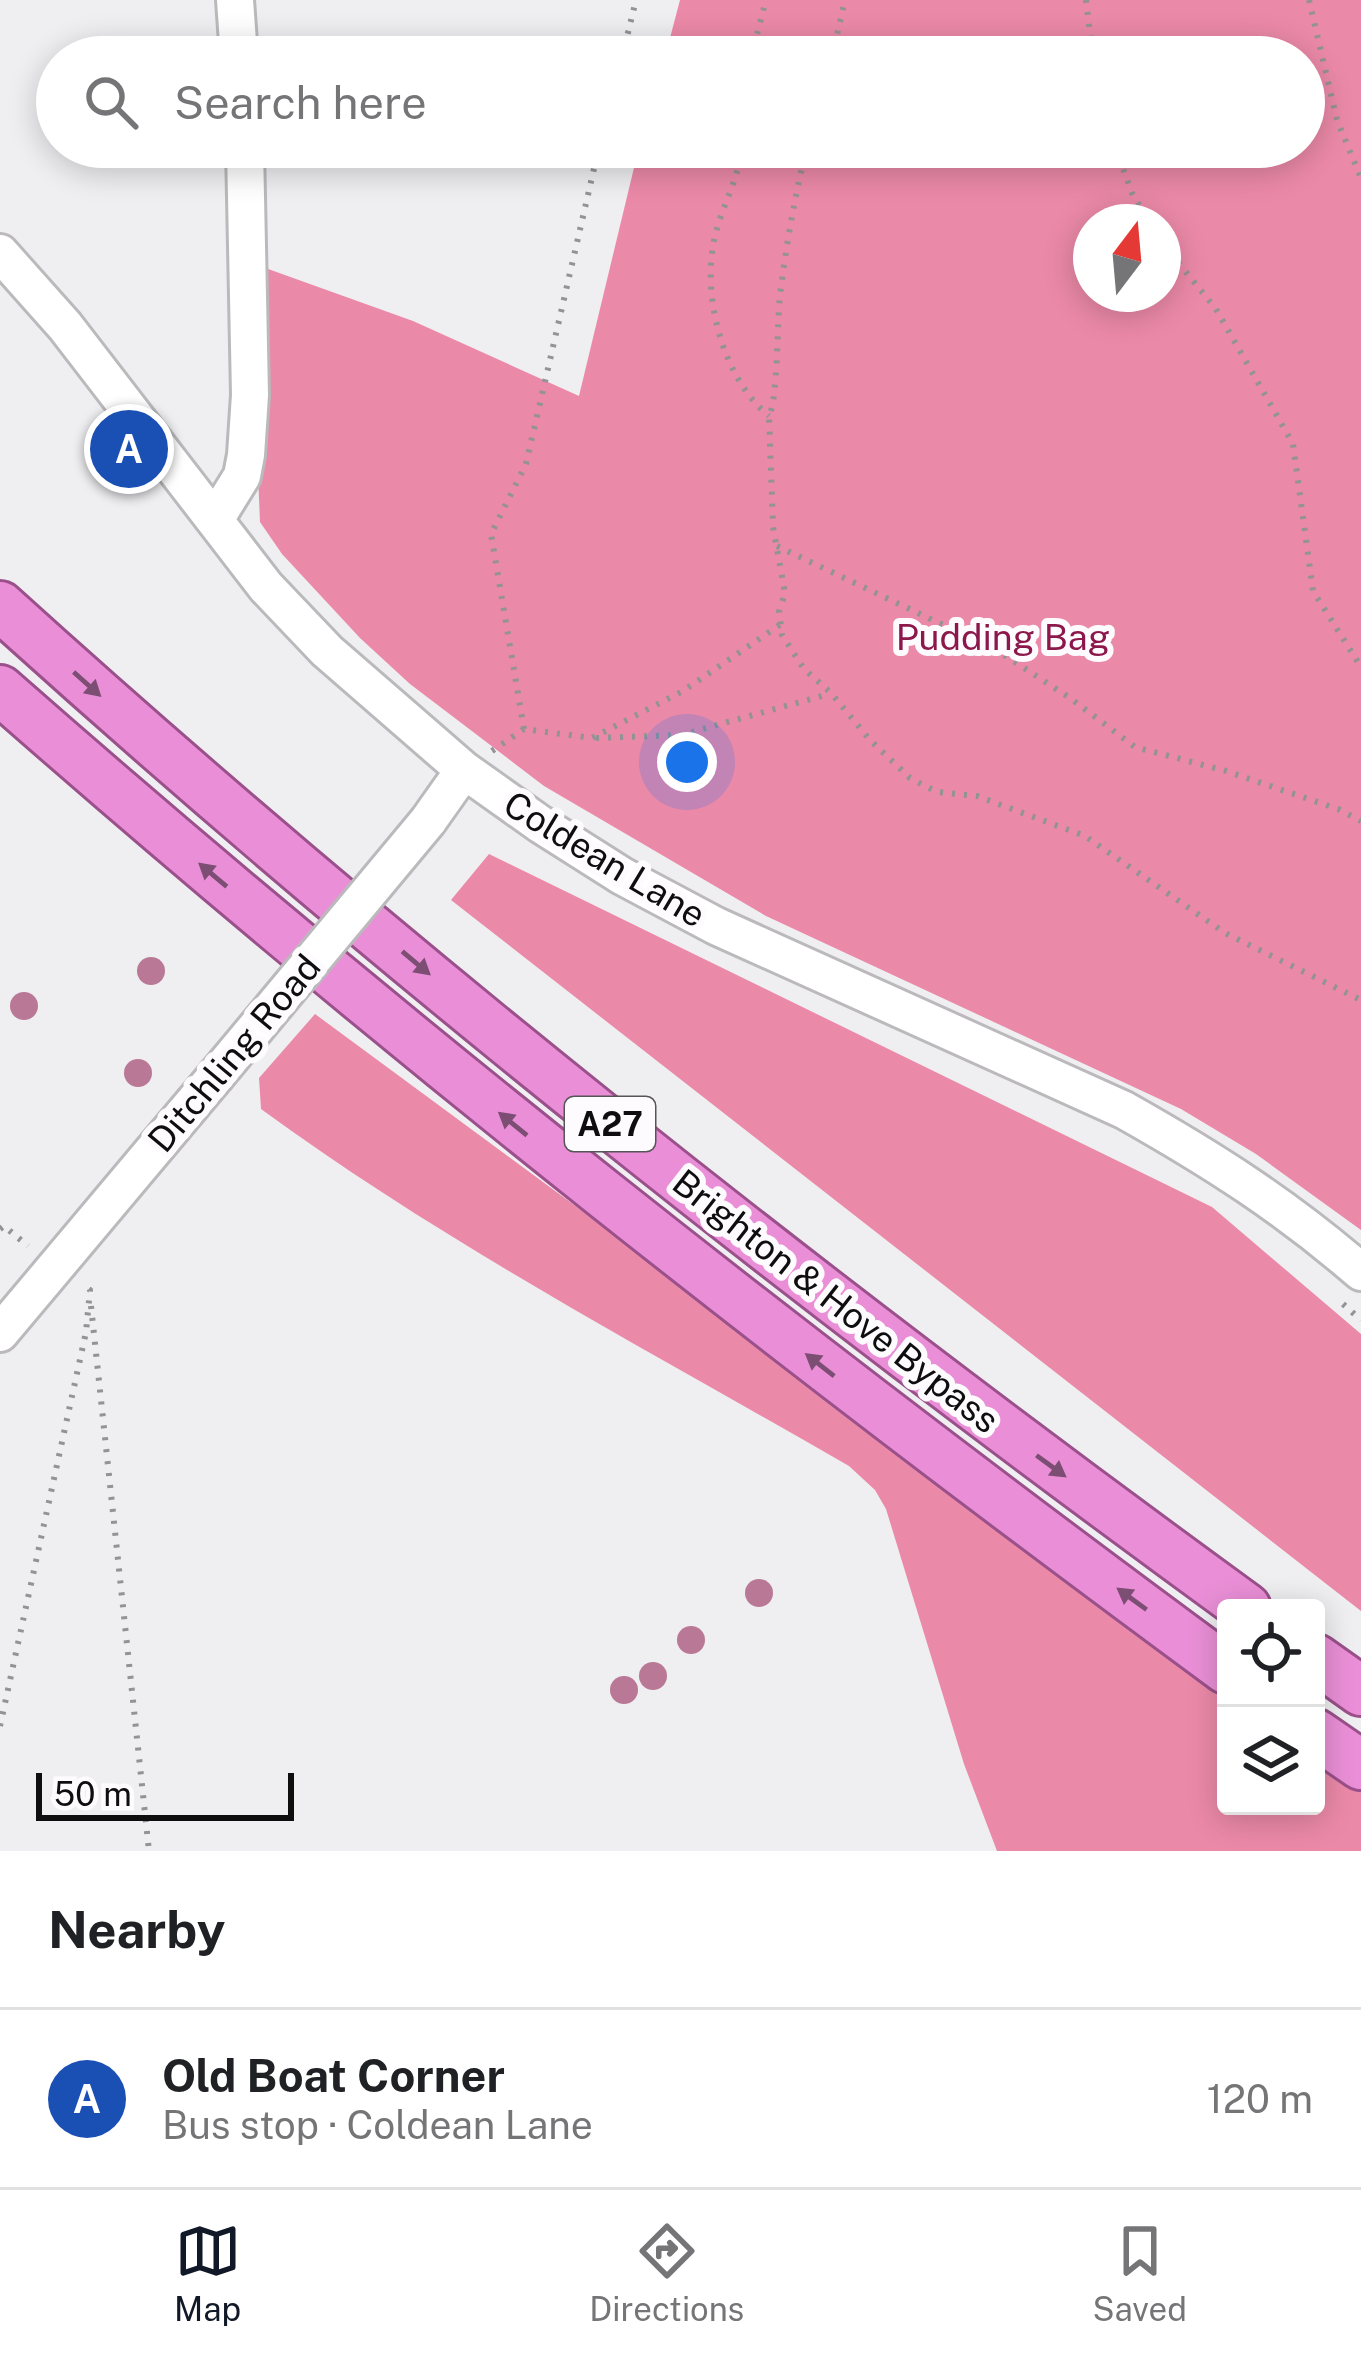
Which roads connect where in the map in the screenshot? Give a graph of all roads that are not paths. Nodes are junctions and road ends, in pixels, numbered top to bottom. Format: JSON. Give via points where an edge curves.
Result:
{"nodes":[{"id":1,"x":235,"y":0,"type":"edge"},
{"id":2,"x":238,"y":36,"type":"edge"},
{"id":3,"x":245,"y":168,"type":"edge"},
{"id":4,"x":0,"y":253,"type":"edge"},
{"id":5,"x":216,"y":518,"type":"junction"},
{"id":6,"x":0,"y":606,"type":"edge"},
{"id":7,"x":0,"y":690,"type":"edge"},
{"id":8,"x":464,"y":770,"type":"junction"},
{"id":9,"x":1361,"y":1272,"type":"edge"},
{"id":10,"x":0,"y":1334,"type":"edge"},
{"id":11,"x":1234,"y":1599,"type":"edge"},
{"id":12,"x":1217,"y":1662,"type":"edge"},
{"id":13,"x":1325,"y":1665,"type":"edge"},
{"id":14,"x":1361,"y":1691,"type":"edge"},
{"id":15,"x":1325,"y":1741,"type":"edge"},
{"id":16,"x":1361,"y":1765,"type":"edge"}],
"edges":[{"from":1,"to":2,"type":"street"},
{"from":3,"to":5,"type":"street","via":[[246,455]]},
{"from":4,"to":5,"type":"street","name":"Coldean Lane"},
{"from":5,"to":8,"type":"street","name":"Coldean Lane","via":[[327,651]]},
{"from":6,"to":11,"type":"highway","name":"Brighton & Hove Bypass","number":"A27","one_way":true,"via":[[153,745],[637,1147]]},
{"from":12,"to":7,"type":"highway","name":"Brighton & Hove Bypass","number":"A27","one_way":true,"via":[[936,1456],[401,1034]]},
{"from":8,"to":9,"type":"street","name":"Coldean Lane","via":[[622,876],[716,926],[1124,1110],[1256,1187]]},
{"from":8,"to":10,"type":"street","name":"Ditchling Road","bridge":true,"via":[[215,1077],[44,1256]]},
{"from":13,"to":14,"type":"highway"},
{"from":15,"to":16,"type":"highway"}]}
